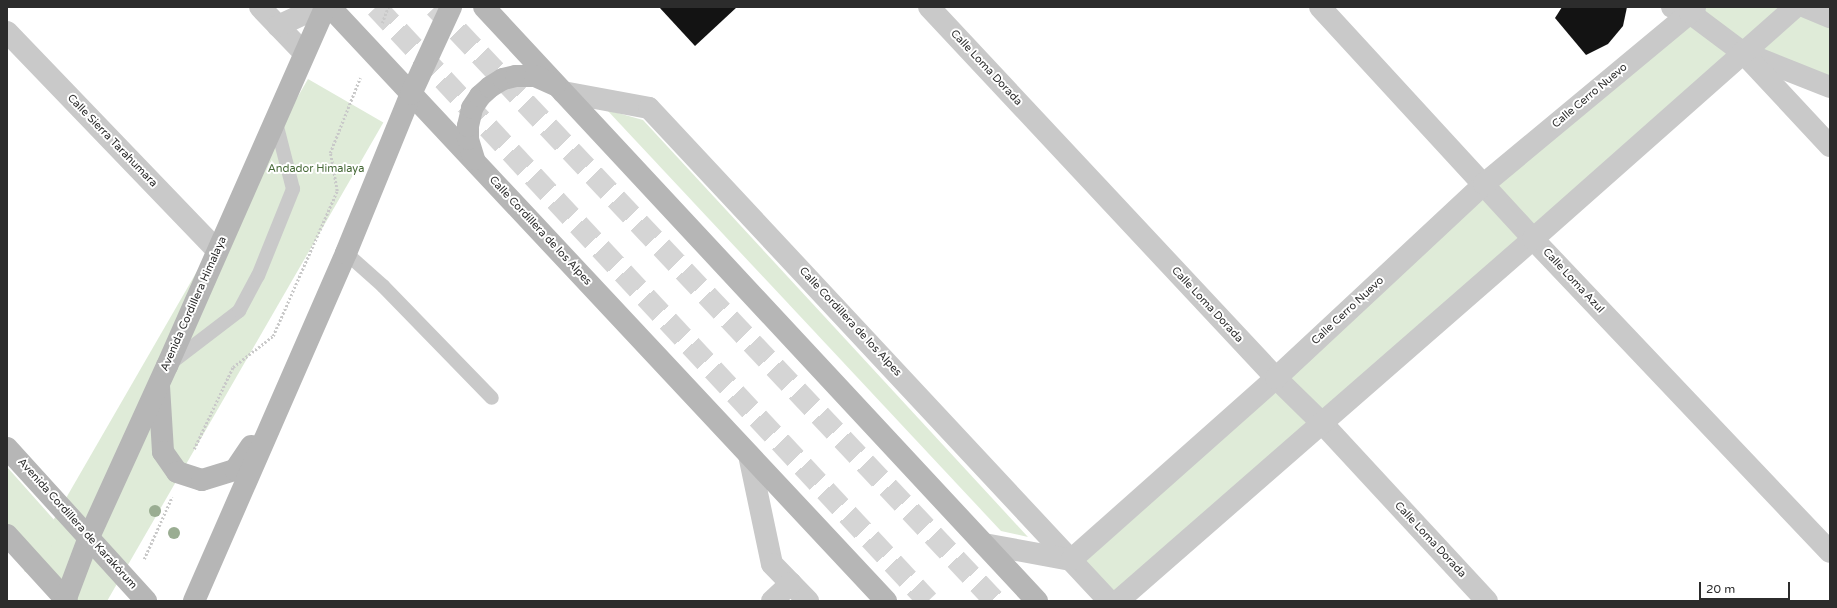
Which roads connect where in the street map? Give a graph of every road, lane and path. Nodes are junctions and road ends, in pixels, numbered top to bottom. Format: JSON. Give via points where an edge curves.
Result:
{"nodes":[{"id":1,"x":260,"y":7,"type":"edge"},
{"id":2,"x":319,"y":7,"type":"edge"},
{"id":3,"x":325,"y":7,"type":"edge"},
{"id":4,"x":330,"y":7,"type":"edge"},
{"id":5,"x":451,"y":7,"type":"edge"},
{"id":6,"x":484,"y":7,"type":"edge"},
{"id":7,"x":929,"y":7,"type":"edge"},
{"id":8,"x":1320,"y":7,"type":"edge"},
{"id":9,"x":1795,"y":7,"type":"edge"},
{"id":10,"x":1806,"y":7,"type":"edge"},
{"id":11,"x":1686,"y":9,"type":"edge"},
{"id":12,"x":1830,"y":18,"type":"edge"},
{"id":13,"x":278,"y":26,"type":"junction"},
{"id":14,"x":7,"y":32,"type":"edge"},
{"id":15,"x":1742,"y":52,"type":"junction"},
{"id":16,"x":304,"y":53,"type":"junction"},
{"id":17,"x":1830,"y":87,"type":"edge"},
{"id":18,"x":563,"y":92,"type":"junction"},
{"id":19,"x":412,"y":94,"type":"junction"},
{"id":20,"x":275,"y":119,"type":"junction"},
{"id":21,"x":1830,"y":146,"type":"edge"},
{"id":22,"x":477,"y":163,"type":"junction"},
{"id":23,"x":1484,"y":184,"type":"junction"},
{"id":24,"x":1533,"y":239,"type":"junction"},
{"id":25,"x":217,"y":250,"type":"junction"},
{"id":26,"x":346,"y":253,"type":"junction"},
{"id":27,"x":163,"y":375,"type":"junction"},
{"id":28,"x":1276,"y":378,"type":"junction"},
{"id":29,"x":492,"y":398,"type":"dead end"},
{"id":30,"x":281,"y":402,"type":"junction"},
{"id":31,"x":1322,"y":423,"type":"junction"},
{"id":32,"x":7,"y":448,"type":"edge"},
{"id":33,"x":749,"y":455,"type":"junction"},
{"id":34,"x":7,"y":535,"type":"edge"},
{"id":35,"x":89,"y":537,"type":"junction"},
{"id":36,"x":984,"y":544,"type":"junction"},
{"id":37,"x":1830,"y":552,"type":"edge"},
{"id":38,"x":1071,"y":560,"type":"junction"},
{"id":39,"x":791,"y":583,"type":"junction"},
{"id":40,"x":66,"y":601,"type":"edge"},
{"id":41,"x":146,"y":601,"type":"edge"},
{"id":42,"x":194,"y":601,"type":"edge"},
{"id":43,"x":772,"y":601,"type":"edge"},
{"id":44,"x":808,"y":601,"type":"edge"},
{"id":45,"x":886,"y":601,"type":"edge"},
{"id":46,"x":1037,"y":601,"type":"edge"},
{"id":47,"x":1109,"y":601,"type":"edge"},
{"id":48,"x":1118,"y":601,"type":"edge"},
{"id":49,"x":1487,"y":601,"type":"edge"}],
"edges":[{"from":1,"to":13,"type":"street"},
{"from":2,"to":13,"type":"street"},
{"from":3,"to":16,"type":"main road","name":"Avenida Cordillera Himalaya"},
{"from":4,"to":19,"type":"main road","name":"Calle Cordillera de los Alpes"},
{"from":5,"to":19,"type":"main road"},
{"from":6,"to":18,"type":"main road"},
{"from":7,"to":28,"type":"street","name":"Calle Loma Dorada"},
{"from":8,"to":23,"type":"street","name":"Calle Loma Azul"},
{"from":9,"to":15,"type":"street"},
{"from":10,"to":12,"type":"street"},
{"from":11,"to":15,"type":"street"},
{"from":11,"to":23,"type":"street","name":"Calle Cerro Nuevo"},
{"from":13,"to":16,"type":"street"},
{"from":14,"to":25,"type":"street","name":"Calle Sierra Tarahumara"},
{"from":15,"to":17,"type":"street"},
{"from":15,"to":21,"type":"street"},
{"from":15,"to":24,"type":"street"},
{"from":16,"to":20,"type":"main road","name":"Avenida Cordillera Himalaya"},
{"from":18,"to":22,"type":"main road","via":[[552,82],[535,76],[516,76],[490,86],[472,108],[468,126],[471,153]]},
{"from":18,"to":36,"type":"main road"},
{"from":18,"to":38,"type":"street","name":"Calle Cordillera de los Alpes","via":[[650,108]]},
{"from":19,"to":22,"type":"main road","name":"Calle Cordillera de los Alpes"},
{"from":19,"to":26,"type":"main road"},
{"from":20,"to":25,"type":"main road","name":"Avenida Cordillera Himalaya"},
{"from":20,"to":27,"type":"lane","via":[[293,189],[258,276],[239,311]]},
{"from":22,"to":33,"type":"main road","name":"Calle Cordillera de los Alpes"},
{"from":23,"to":24,"type":"street","name":"Calle Loma Azul"},
{"from":23,"to":28,"type":"street","name":"Calle Cerro Nuevo"},
{"from":24,"to":31,"type":"street"},
{"from":24,"to":37,"type":"street","name":"Calle Loma Azul"},
{"from":25,"to":27,"type":"main road","name":"Avenida Cordillera Himalaya"},
{"from":26,"to":29,"type":"lane","via":[[383,286]]},
{"from":26,"to":30,"type":"main road"},
{"from":27,"to":30,"type":"main road","via":[[163,452],[177,472],[202,480],[235,470]]},
{"from":27,"to":35,"type":"main road","name":"Avenida Cordillera Himalaya"},
{"from":28,"to":31,"type":"street","name":"Calle Loma Dorada"},
{"from":28,"to":38,"type":"street","name":"Calle Cerro Nuevo"},
{"from":30,"to":42,"type":"main road"},
{"from":31,"to":48,"type":"street"},
{"from":31,"to":49,"type":"street","name":"Calle Loma Dorada"},
{"from":32,"to":35,"type":"main road","name":"Avenida Cordillera de Karakórum"},
{"from":33,"to":39,"type":"street","via":[[772,564]]},
{"from":33,"to":45,"type":"main road","name":"Calle Cordillera de los Alpes"},
{"from":34,"to":40,"type":"main road"},
{"from":35,"to":40,"type":"main road","name":"Avenida Cordillera Himalaya"},
{"from":35,"to":41,"type":"main road","name":"Avenida Cordillera de Karakórum"},
{"from":36,"to":38,"type":"street"},
{"from":36,"to":46,"type":"main road"},
{"from":38,"to":47,"type":"street","name":"Calle Cordillera de los Alpes"},
{"from":39,"to":43,"type":"street"},
{"from":39,"to":44,"type":"street"}]}
